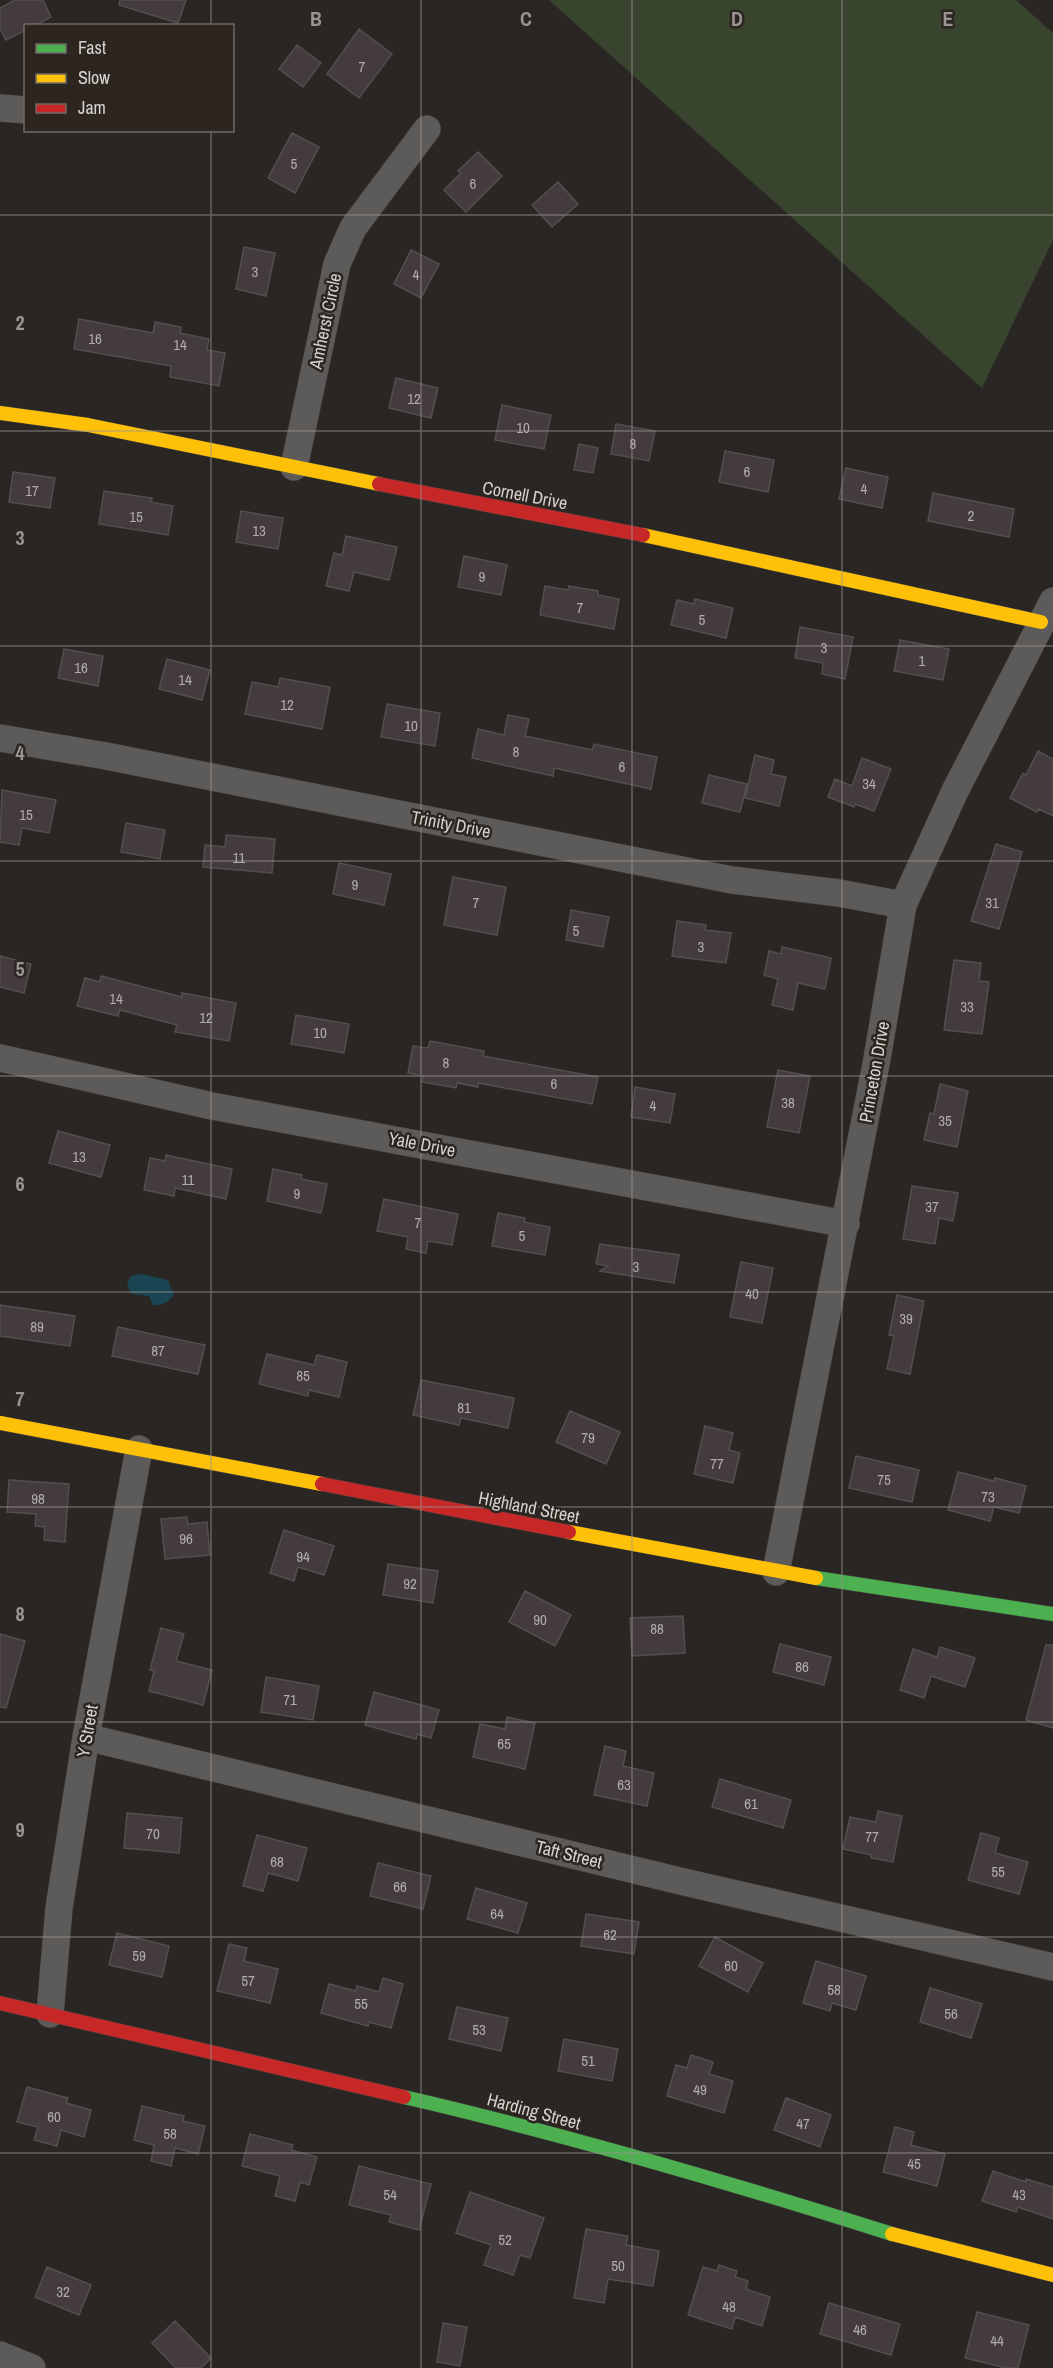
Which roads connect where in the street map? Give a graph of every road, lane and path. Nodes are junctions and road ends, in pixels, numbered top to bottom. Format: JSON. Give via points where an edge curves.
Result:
{"nodes":[{"id":1,"x":0,"y":108,"type":"edge"},
{"id":2,"x":24,"y":110,"type":"edge"},
{"id":3,"x":427,"y":129,"type":"dead end"},
{"id":4,"x":0,"y":413,"type":"edge"},
{"id":5,"x":294,"y":467,"type":"junction"},
{"id":6,"x":1047,"y":612,"type":"edge"},
{"id":7,"x":0,"y":738,"type":"edge"},
{"id":8,"x":903,"y":905,"type":"junction"},
{"id":9,"x":0,"y":1058,"type":"edge"},
{"id":10,"x":846,"y":1224,"type":"junction"},
{"id":11,"x":0,"y":1423,"type":"edge"},
{"id":12,"x":139,"y":1449,"type":"junction"},
{"id":13,"x":776,"y":1572,"type":"junction"},
{"id":14,"x":1053,"y":1614,"type":"edge"},
{"id":15,"x":86,"y":1737,"type":"junction"},
{"id":16,"x":1053,"y":1967,"type":"edge"},
{"id":17,"x":0,"y":2003,"type":"edge"},
{"id":18,"x":50,"y":2014,"type":"junction"},
{"id":19,"x":1053,"y":2275,"type":"edge"},
{"id":20,"x":0,"y":2355,"type":"edge"},
{"id":21,"x":32,"y":2368,"type":"edge"}],
"edges":[{"from":1,"to":2,"type":"street"},
{"from":3,"to":5,"type":"street","name":"Amherst Circle","via":[[353,228],[337,264]]},
{"from":4,"to":5,"type":"street","name":"Cornell Drive","via":[[88,425]]},
{"from":5,"to":6,"type":"street","name":"Cornell Drive"},
{"from":6,"to":8,"type":"street","name":"Princeton Drive","via":[[954,790]]},
{"from":7,"to":8,"type":"street","name":"Trinity Drive","via":[[732,880]]},
{"from":8,"to":10,"type":"street","name":"Princeton Drive"},
{"from":9,"to":10,"type":"street","name":"Yale Drive","via":[[212,1106]]},
{"from":10,"to":13,"type":"street","name":"Princeton Drive"},
{"from":11,"to":12,"type":"street","name":"Highland Street"},
{"from":12,"to":13,"type":"street","name":"Highland Street"},
{"from":12,"to":15,"type":"street","name":"Y Street"},
{"from":13,"to":14,"type":"street","name":"Highland Street"},
{"from":15,"to":16,"type":"street","name":"Taft Street"},
{"from":15,"to":18,"type":"street","name":"Y Street","via":[[59,1908]]},
{"from":17,"to":18,"type":"street","name":"Harding Street"},
{"from":18,"to":19,"type":"street","name":"Harding Street","via":[[458,2109],[717,2179],[917,2242]]},
{"from":20,"to":21,"type":"street"}]}
